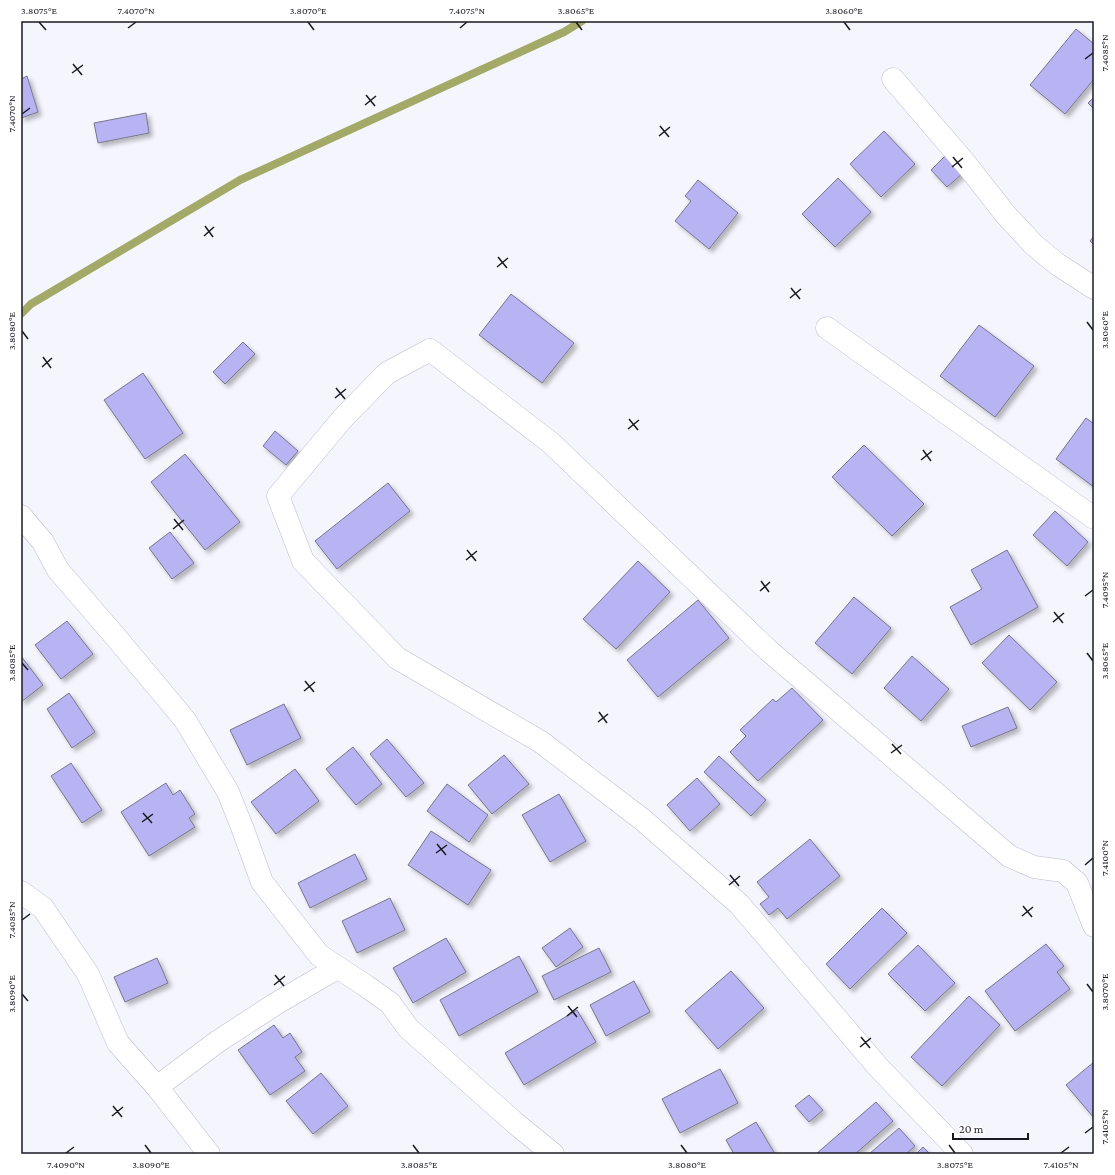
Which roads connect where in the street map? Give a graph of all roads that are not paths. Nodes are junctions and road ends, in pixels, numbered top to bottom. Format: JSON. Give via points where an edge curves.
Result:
{"nodes":[{"id":1,"x":893,"y":79,"type":"dead end"},
{"id":2,"x":1094,"y":288,"type":"edge"},
{"id":3,"x":827,"y":328,"type":"dead end"},
{"id":4,"x":21,"y":516,"type":"edge"},
{"id":5,"x":1094,"y":518,"type":"edge"},
{"id":6,"x":21,"y":892,"type":"edge"},
{"id":7,"x":1094,"y":926,"type":"edge"},
{"id":8,"x":337,"y":968,"type":"junction"},
{"id":9,"x":158,"y":1087,"type":"junction"},
{"id":10,"x":209,"y":1154,"type":"edge"},
{"id":11,"x":553,"y":1154,"type":"edge"},
{"id":12,"x":962,"y":1154,"type":"edge"}],
"edges":[{"from":1,"to":2,"type":"street","via":[[1034,245]]},
{"from":3,"to":5,"type":"street"},
{"from":4,"to":8,"type":"street","via":[[43,542],[58,570],[185,720],[228,792],[262,882],[319,955]]},
{"from":6,"to":9,"type":"street","via":[[43,908],[88,974],[118,1043]]},
{"from":7,"to":12,"type":"street","via":[[1077,883],[1063,871],[1034,867],[1010,856],[768,650],[551,443],[430,350],[387,373],[343,418],[278,496],[303,561],[397,658],[541,742],[642,820],[739,904],[879,1068]]},
{"from":8,"to":9,"type":"street","via":[[217,1042]]},
{"from":8,"to":11,"type":"street","via":[[390,1003],[408,1028]]},
{"from":9,"to":10,"type":"street"}]}
